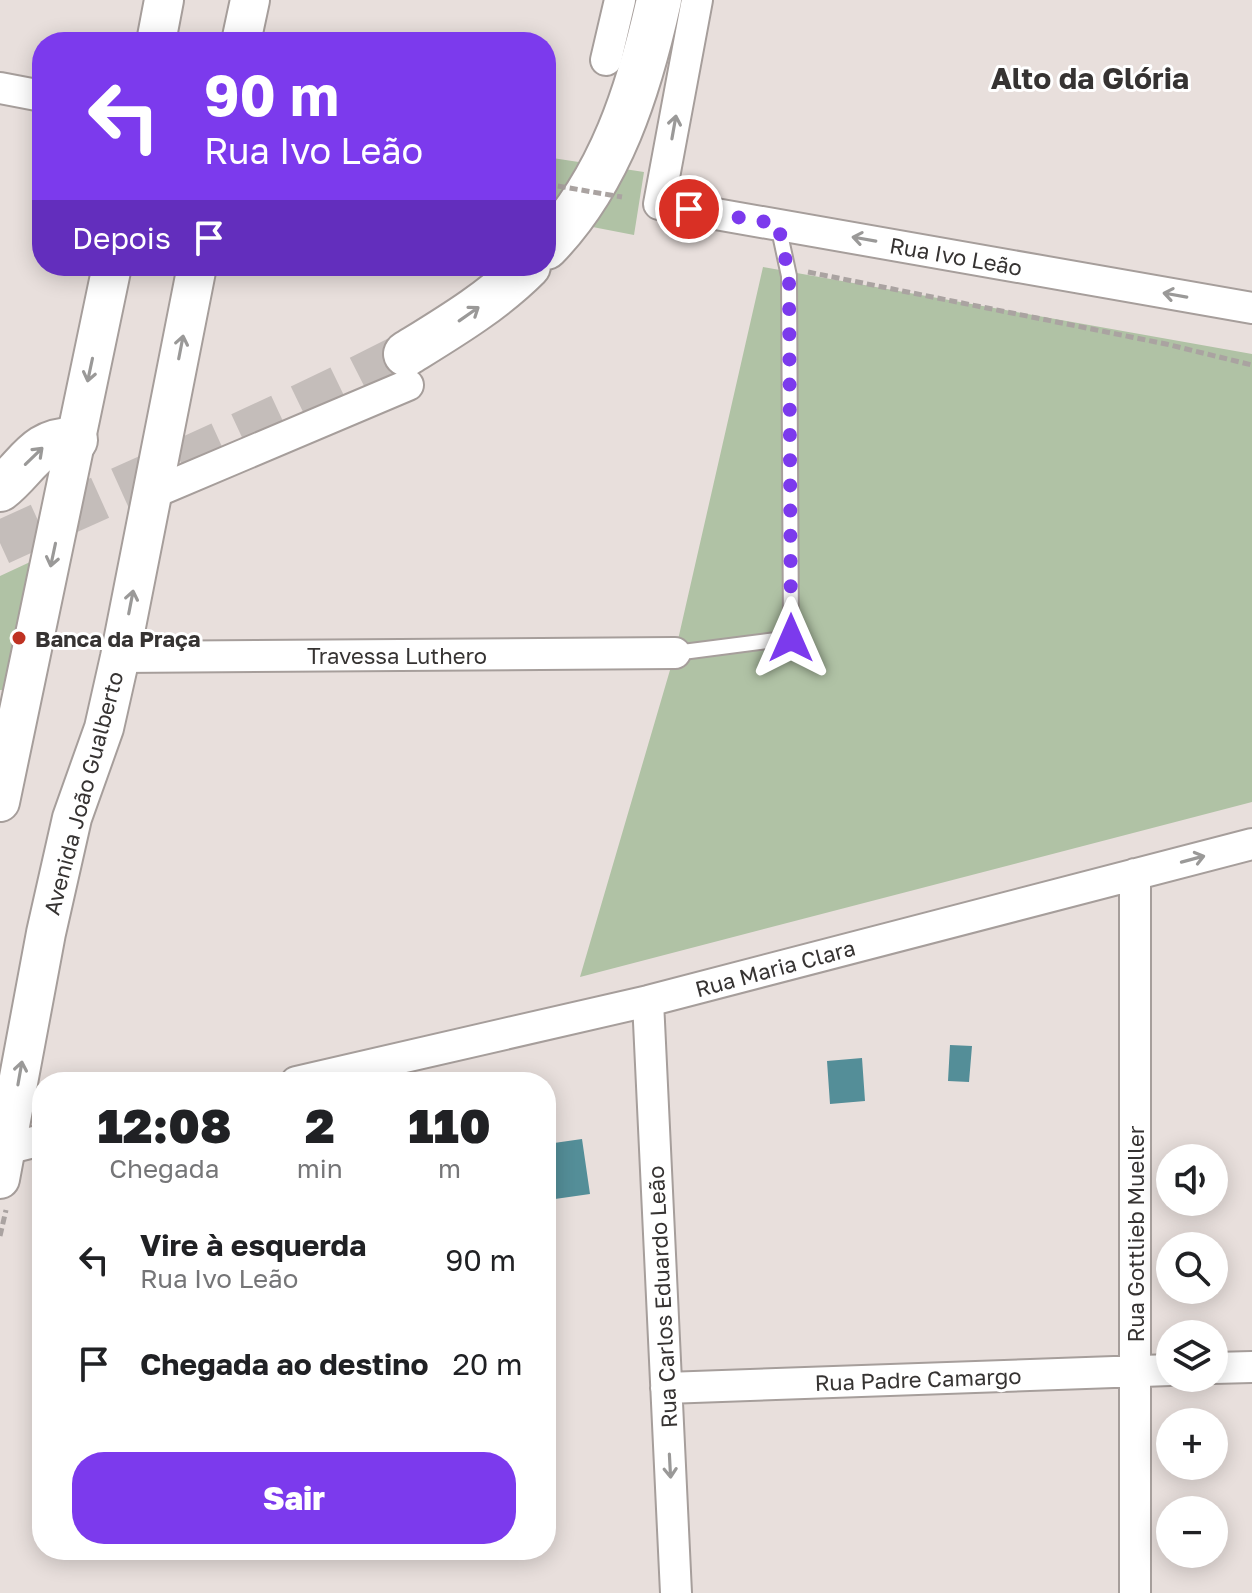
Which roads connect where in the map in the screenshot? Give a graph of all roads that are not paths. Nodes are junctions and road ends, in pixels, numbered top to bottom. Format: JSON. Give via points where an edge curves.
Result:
{"nodes":[{"id":1,"x":164,"y":0,"type":"edge"},
{"id":2,"x":250,"y":0,"type":"edge"},
{"id":3,"x":620,"y":0,"type":"edge"},
{"id":4,"x":659,"y":0,"type":"edge"},
{"id":5,"x":697,"y":0,"type":"edge"},
{"id":6,"x":158,"y":32,"type":"edge"},
{"id":7,"x":243,"y":32,"type":"edge"},
{"id":8,"x":606,"y":60,"type":"dead end"},
{"id":9,"x":0,"y":88,"type":"edge"},
{"id":10,"x":32,"y":94,"type":"edge"},
{"id":11,"x":778,"y":224,"type":"junction"},
{"id":12,"x":556,"y":238,"type":"edge"},
{"id":13,"x":110,"y":276,"type":"edge"},
{"id":14,"x":195,"y":276,"type":"edge"},
{"id":15,"x":516,"y":276,"type":"edge"},
{"id":16,"x":1252,"y":308,"type":"edge"},
{"id":17,"x":407,"y":370,"type":"joint"},
{"id":18,"x":75,"y":440,"type":"junction"},
{"id":19,"x":0,"y":489,"type":"edge"},
{"id":20,"x":153,"y":493,"type":"junction"},
{"id":21,"x":675,"y":653,"type":"joint"},
{"id":22,"x":120,"y":657,"type":"junction"},
{"id":23,"x":0,"y":802,"type":"edge"},
{"id":24,"x":1252,"y":844,"type":"edge"},
{"id":25,"x":1135,"y":874,"type":"junction"},
{"id":26,"x":648,"y":1001,"type":"junction"},
{"id":27,"x":339,"y":1072,"type":"edge"},
{"id":28,"x":32,"y":1146,"type":"edge"},
{"id":29,"x":3,"y":1164,"type":"edge"},
{"id":30,"x":1252,"y":1367,"type":"edge"},
{"id":31,"x":1228,"y":1368,"type":"edge"},
{"id":32,"x":1156,"y":1370,"type":"edge"},
{"id":33,"x":1135,"y":1371,"type":"junction"},
{"id":34,"x":666,"y":1388,"type":"junction"},
{"id":35,"x":676,"y":1593,"type":"edge"},
{"id":36,"x":1135,"y":1593,"type":"edge"}],
"edges":[{"from":1,"to":6,"type":"street"},
{"from":2,"to":7,"type":"street"},
{"from":3,"to":8,"type":"street"},
{"from":4,"to":12,"type":"main road","via":[[610,153],[606,194]]},
{"from":11,"to":5,"type":"street","name":"Rua Ivo Leão","one_way":true,"via":[[659,204]]},
{"from":9,"to":10,"type":"street"},
{"from":16,"to":11,"type":"street","name":"Rua Ivo Leão","one_way":true},
{"from":11,"to":21,"type":"lane","via":[[788,268],[791,638]]},
{"from":13,"to":18,"type":"street","one_way":true},
{"from":20,"to":14,"type":"street","name":"Avenida João Gualberto","one_way":true},
{"from":17,"to":15,"type":"main road","one_way":true},
{"from":17,"to":20,"type":"street"},
{"from":19,"to":18,"type":"main road","one_way":true,"via":[[40,449]]},
{"from":18,"to":23,"type":"street","one_way":true},
{"from":22,"to":20,"type":"street","name":"Avenida João Gualberto","one_way":true},
{"from":21,"to":22,"type":"street","name":"Travessa Luthero"},
{"from":29,"to":22,"type":"street","name":"Avenida João Gualberto","one_way":true,"via":[[72,818],[104,728]]},
{"from":25,"to":24,"type":"street","name":"Rua Maria Clara","one_way":true},
{"from":25,"to":26,"type":"street","name":"Rua Maria Clara"},
{"from":25,"to":33,"type":"street","name":"Rua Gottlieb Mueller"},
{"from":26,"to":27,"type":"street","name":"Rua Maria Clara"},
{"from":26,"to":34,"type":"street","name":"Rua Carlos Eduardo Leão"},
{"from":28,"to":29,"type":"street"},
{"from":30,"to":31,"type":"street"},
{"from":32,"to":33,"type":"street","name":"Rua Padre Camargo"},
{"from":33,"to":34,"type":"street","name":"Rua Padre Camargo"},
{"from":33,"to":36,"type":"street","name":"Rua Gottlieb Mueller"},
{"from":34,"to":35,"type":"street","name":"Rua Carlos Eduardo Leão","one_way":true}]}
